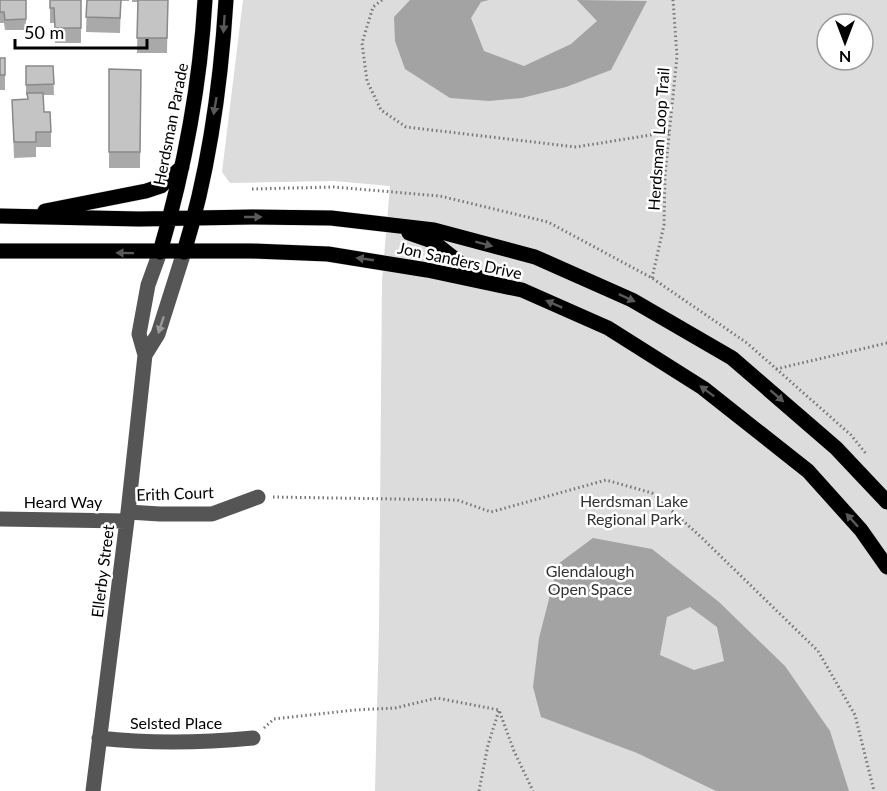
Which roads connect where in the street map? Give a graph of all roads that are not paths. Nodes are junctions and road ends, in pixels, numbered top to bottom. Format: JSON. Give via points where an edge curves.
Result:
{"nodes":[{"id":1,"x":205,"y":0,"type":"edge"},
{"id":2,"x":226,"y":0,"type":"edge"},
{"id":3,"x":182,"y":167,"type":"junction"},
{"id":4,"x":0,"y":216,"type":"edge"},
{"id":5,"x":17,"y":217,"type":"junction"},
{"id":6,"x":194,"y":218,"type":"junction"},
{"id":7,"x":170,"y":219,"type":"junction"},
{"id":8,"x":387,"y":225,"type":"junction"},
{"id":9,"x":0,"y":251,"type":"edge"},
{"id":10,"x":160,"y":252,"type":"junction"},
{"id":11,"x":184,"y":252,"type":"junction"},
{"id":12,"x":481,"y":280,"type":"junction"},
{"id":13,"x":145,"y":355,"type":"junction"},
{"id":14,"x":258,"y":497,"type":"road end"},
{"id":15,"x":887,"y":502,"type":"edge"},
{"id":16,"x":127,"y":516,"type":"junction"},
{"id":17,"x":0,"y":519,"type":"edge"},
{"id":18,"x":887,"y":567,"type":"edge"},
{"id":19,"x":99,"y":738,"type":"junction"},
{"id":20,"x":253,"y":738,"type":"road end"},
{"id":21,"x":93,"y":791,"type":"edge"}],
"edges":[{"from":1,"to":3,"type":"main road","name":"Herdsman Parade","via":[[196,94]]},
{"from":2,"to":6,"type":"main road","one_way":true,"via":[[216,97]]},
{"from":3,"to":5,"type":"main road","via":[[161,186],[146,191]]},
{"from":3,"to":7,"type":"main road","name":"Herdsman Parade"},
{"from":4,"to":5,"type":"main road","name":"Jon Sanders Drive"},
{"from":5,"to":7,"type":"main road","name":"Jon Sanders Drive"},
{"from":6,"to":7,"type":"main road","name":"Jon Sanders Drive"},
{"from":6,"to":8,"type":"main road","name":"Jon Sanders Drive","one_way":true,"via":[[331,218]]},
{"from":6,"to":11,"type":"main road"},
{"from":7,"to":10,"type":"main road","name":"Herdsman Parade"},
{"from":8,"to":12,"type":"main road","via":[[432,241]]},
{"from":8,"to":15,"type":"main road","name":"Jon Sanders Drive","one_way":true,"via":[[434,230],[535,257],[632,300],[732,358],[836,448]]},
{"from":10,"to":9,"type":"main road","name":"Jon Sanders Drive","one_way":true},
{"from":10,"to":11,"type":"main road","name":"Jon Sanders Drive"},
{"from":10,"to":13,"type":"street","name":"Ellerby Street","via":[[148,285],[139,334]]},
{"from":12,"to":11,"type":"main road","name":"Jon Sanders Drive","one_way":true,"via":[[328,254]]},
{"from":11,"to":13,"type":"street","name":"Ellerby Street","one_way":true,"via":[[158,334]]},
{"from":18,"to":12,"type":"main road","name":"Jon Sanders Drive","one_way":true,"via":[[861,530],[808,471],[703,388],[608,328],[522,290]]},
{"from":13,"to":16,"type":"street","name":"Ellerby Street"},
{"from":14,"to":16,"type":"street","name":"Erith Court","via":[[212,513]]},
{"from":16,"to":17,"type":"street","name":"Heard Way"},
{"from":16,"to":19,"type":"street","name":"Ellerby Street"},
{"from":19,"to":20,"type":"street","name":"Selsted Place","via":[[176,743]]},
{"from":19,"to":21,"type":"street","name":"Ellerby Street"}]}
